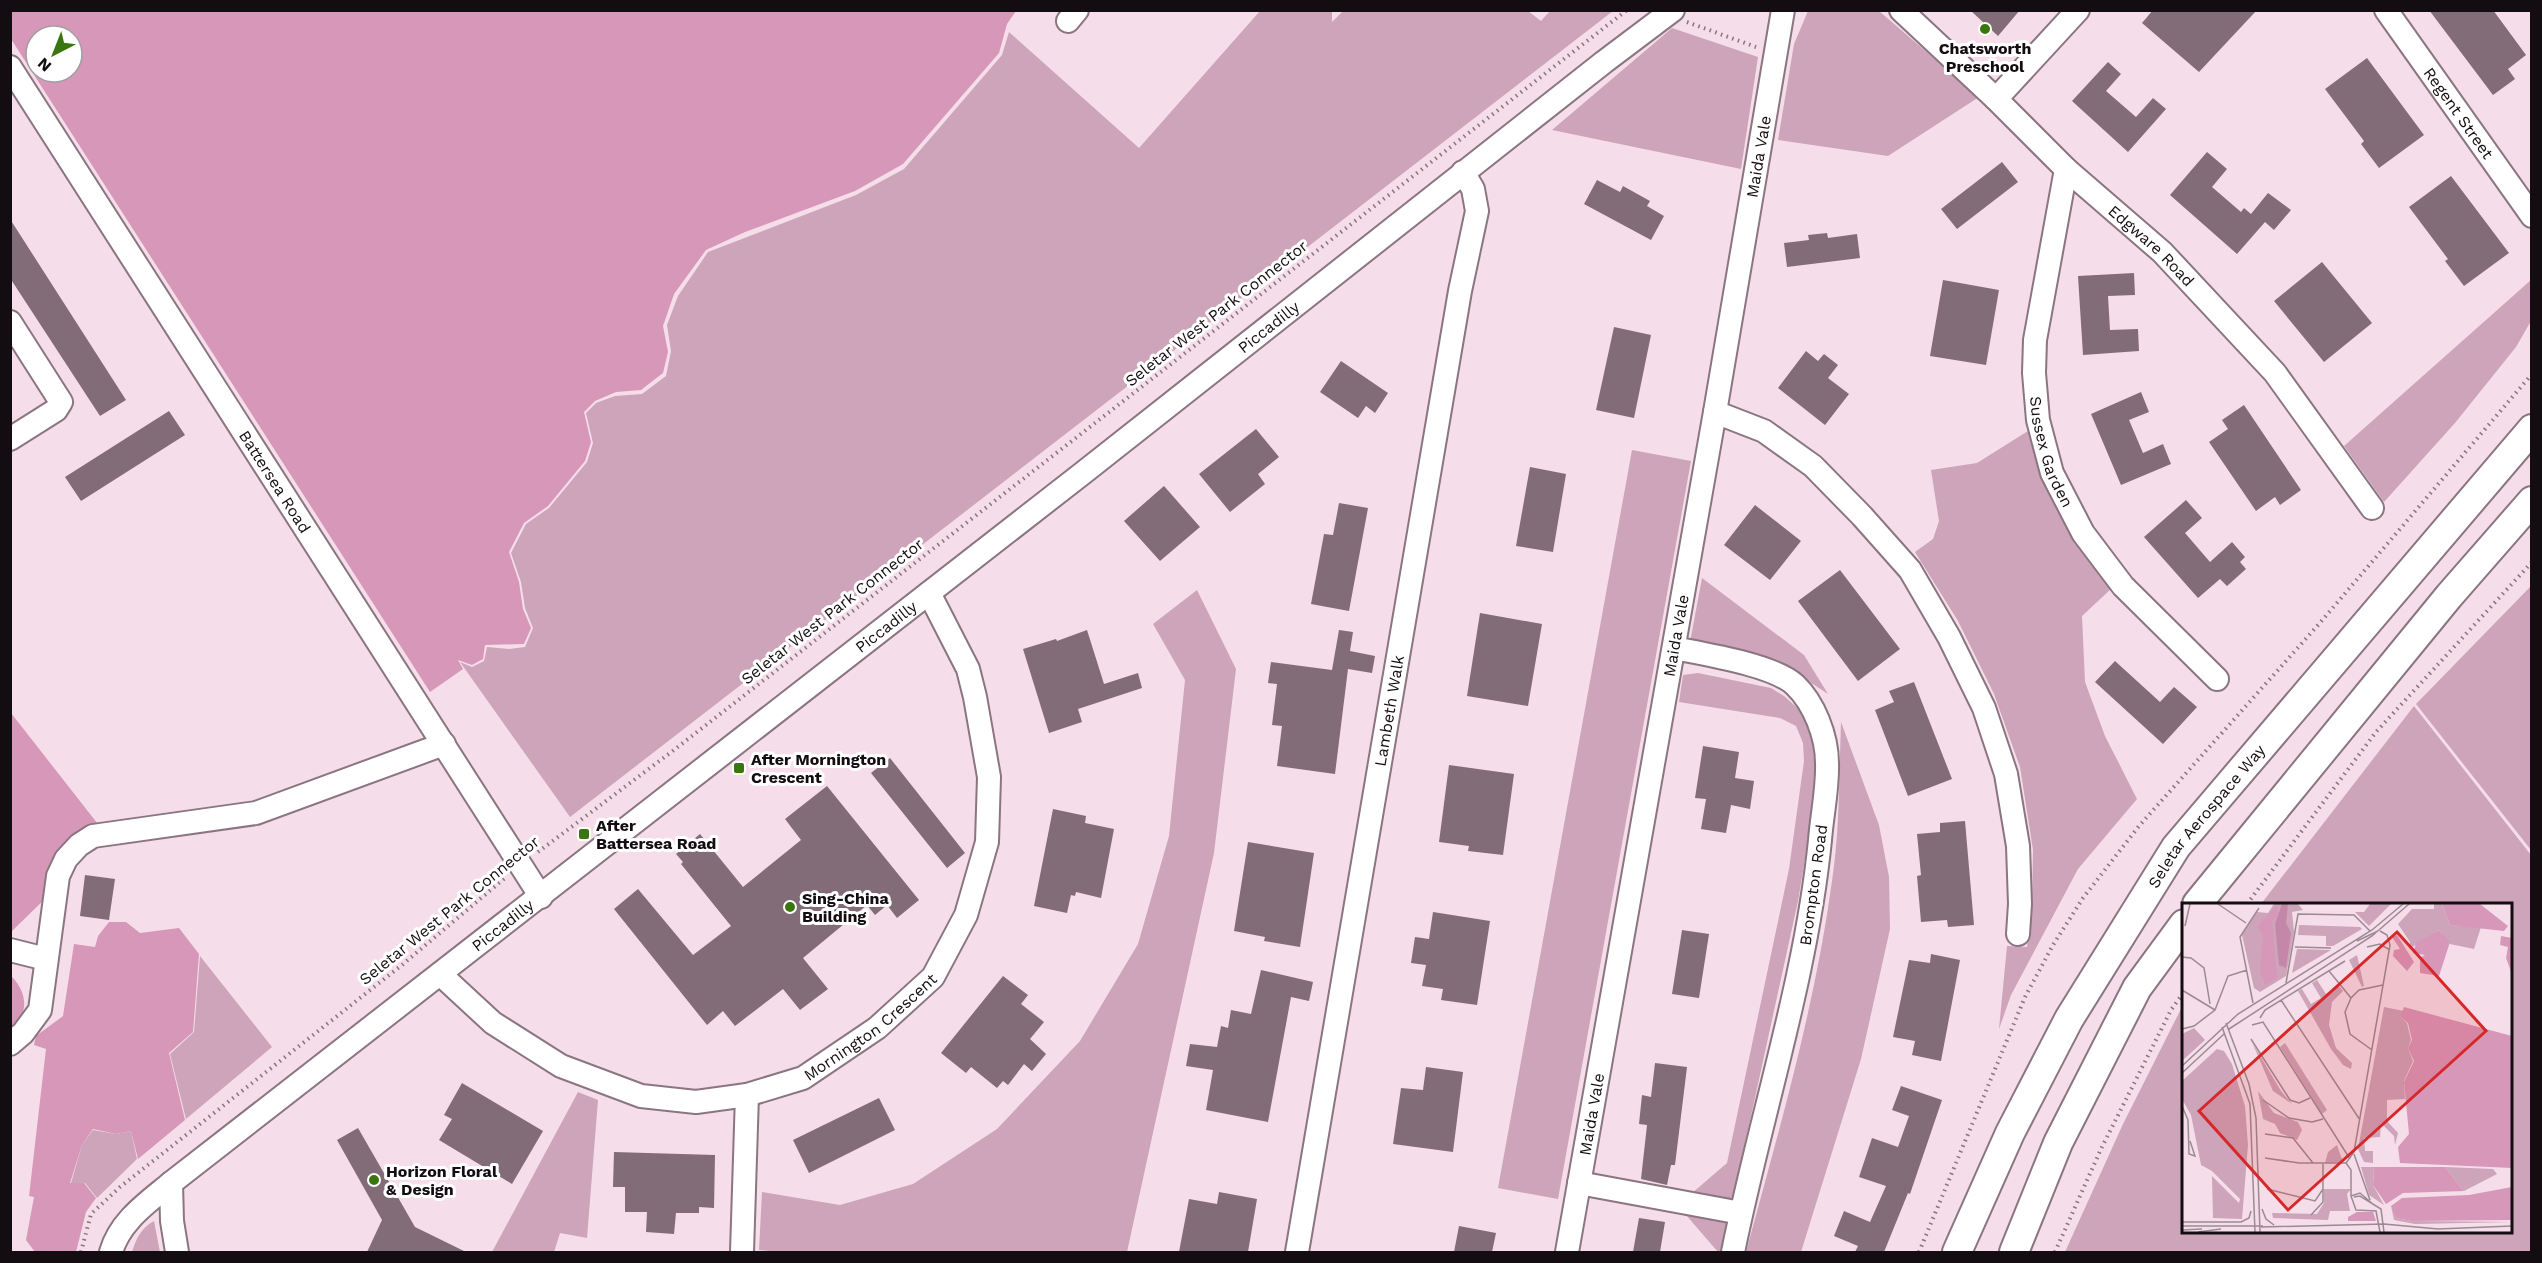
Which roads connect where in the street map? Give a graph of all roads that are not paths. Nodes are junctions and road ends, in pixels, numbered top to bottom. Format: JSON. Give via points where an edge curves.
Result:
{"nodes":[{"id":1,"x":1901,"y":10,"type":"edge"},
{"id":2,"x":2078,"y":10,"type":"edge"},
{"id":3,"x":2386,"y":10,"type":"edge"},
{"id":4,"x":1670,"y":13,"type":"edge"},
{"id":5,"x":1785,"y":14,"type":"edge"},
{"id":6,"x":10,"y":67,"type":"edge"},
{"id":7,"x":1996,"y":99,"type":"junction"},
{"id":8,"x":2066,"y":169,"type":"junction"},
{"id":9,"x":1463,"y":172,"type":"junction"},
{"id":10,"x":2532,"y":216,"type":"edge"},
{"id":11,"x":10,"y":322,"type":"edge"},
{"id":12,"x":1715,"y":412,"type":"junction"},
{"id":13,"x":2532,"y":429,"type":"edge"},
{"id":14,"x":10,"y":439,"type":"edge"},
{"id":15,"x":2532,"y":501,"type":"edge"},
{"id":16,"x":2372,"y":508,"type":"dead end"},
{"id":17,"x":928,"y":593,"type":"junction"},
{"id":18,"x":1674,"y":648,"type":"junction"},
{"id":19,"x":2217,"y":679,"type":"dead end"},
{"id":20,"x":444,"y":744,"type":"junction"},
{"id":21,"x":541,"y":897,"type":"junction"},
{"id":22,"x":2199,"y":903,"type":"edge"},
{"id":23,"x":2182,"y":927,"type":"edge"},
{"id":24,"x":2018,"y":934,"type":"dead end"},
{"id":25,"x":10,"y":950,"type":"edge"},
{"id":26,"x":46,"y":959,"type":"junction"},
{"id":27,"x":440,"y":974,"type":"junction"},
{"id":28,"x":10,"y":1044,"type":"edge"},
{"id":29,"x":747,"y":1095,"type":"junction"},
{"id":30,"x":171,"y":1183,"type":"junction"},
{"id":31,"x":1579,"y":1183,"type":"junction"},
{"id":32,"x":1741,"y":1213,"type":"junction"},
{"id":33,"x":111,"y":1252,"type":"edge"},
{"id":34,"x":177,"y":1252,"type":"edge"},
{"id":35,"x":742,"y":1252,"type":"edge"},
{"id":36,"x":1298,"y":1252,"type":"edge"},
{"id":37,"x":1567,"y":1252,"type":"edge"},
{"id":38,"x":1733,"y":1252,"type":"edge"},
{"id":39,"x":1957,"y":1252,"type":"edge"},
{"id":40,"x":2014,"y":1252,"type":"edge"}],
"edges":[{"from":1,"to":7,"type":"street","name":"Edgware Road"},
{"from":2,"to":7,"type":"street"},
{"from":3,"to":10,"type":"street","name":"Regent Street"},
{"from":4,"to":9,"type":"street","name":"Piccadilly"},
{"from":5,"to":12,"type":"street","name":"Maida Vale"},
{"from":6,"to":20,"type":"street","name":"Battersea Road"},
{"from":7,"to":8,"type":"street","name":"Edgware Road"},
{"from":8,"to":16,"type":"street","name":"Edgware Road","via":[[2162,252],[2275,373]]},
{"from":8,"to":19,"type":"street","name":"Sussex Garden","via":[[2035,340],[2038,420],[2052,473],[2083,533],[2123,586]]},
{"from":9,"to":17,"type":"street","name":"Piccadilly"},
{"from":9,"to":36,"type":"street","name":"Lambeth Walk","via":[[1473,189],[1477,211],[1458,303]]},
{"from":11,"to":14,"type":"street","via":[[61,402],[56,410]]},
{"from":12,"to":18,"type":"street","name":"Maida Vale"},
{"from":12,"to":24,"type":"street","via":[[1764,431],[1813,466],[1910,570],[1984,708],[2006,774],[2018,846]]},
{"from":13,"to":39,"type":"main road","name":"Seletar Aerospace Way","via":[[2176,847],[2069,1019],[2010,1133]]},
{"from":15,"to":22,"type":"main road","via":[[2449,596]]},
{"from":17,"to":21,"type":"street","name":"Piccadilly"},
{"from":17,"to":29,"type":"street","name":"Mornington Crescent","via":[[968,669],[989,777],[987,842],[966,915],[933,976],[877,1028],[803,1078]]},
{"from":18,"to":31,"type":"street","name":"Maida Vale"},
{"from":18,"to":32,"type":"street","name":"Brompton Road","via":[[1785,677],[1805,698],[1823,733],[1827,762],[1815,891],[1796,990]]},
{"from":20,"to":21,"type":"street","name":"Battersea Road"},
{"from":20,"to":26,"type":"street","via":[[256,813],[93,836],[66,859],[58,876]]},
{"from":21,"to":27,"type":"street","name":"Piccadilly"},
{"from":23,"to":40,"type":"main road","via":[[2137,988],[2058,1143]]},
{"from":25,"to":26,"type":"street"},
{"from":26,"to":28,"type":"street","via":[[40,1010]]},
{"from":27,"to":29,"type":"street","name":"Mornington Crescent","via":[[493,1023],[561,1066],[641,1096],[696,1102]]},
{"from":27,"to":30,"type":"street","name":"Piccadilly"},
{"from":29,"to":35,"type":"street"},
{"from":30,"to":33,"type":"street","name":"Piccadilly","via":[[123,1226]]},
{"from":30,"to":34,"type":"street"},
{"from":31,"to":32,"type":"street"},
{"from":31,"to":37,"type":"street","name":"Maida Vale"},
{"from":32,"to":38,"type":"street","name":"Brompton Road"}]}
